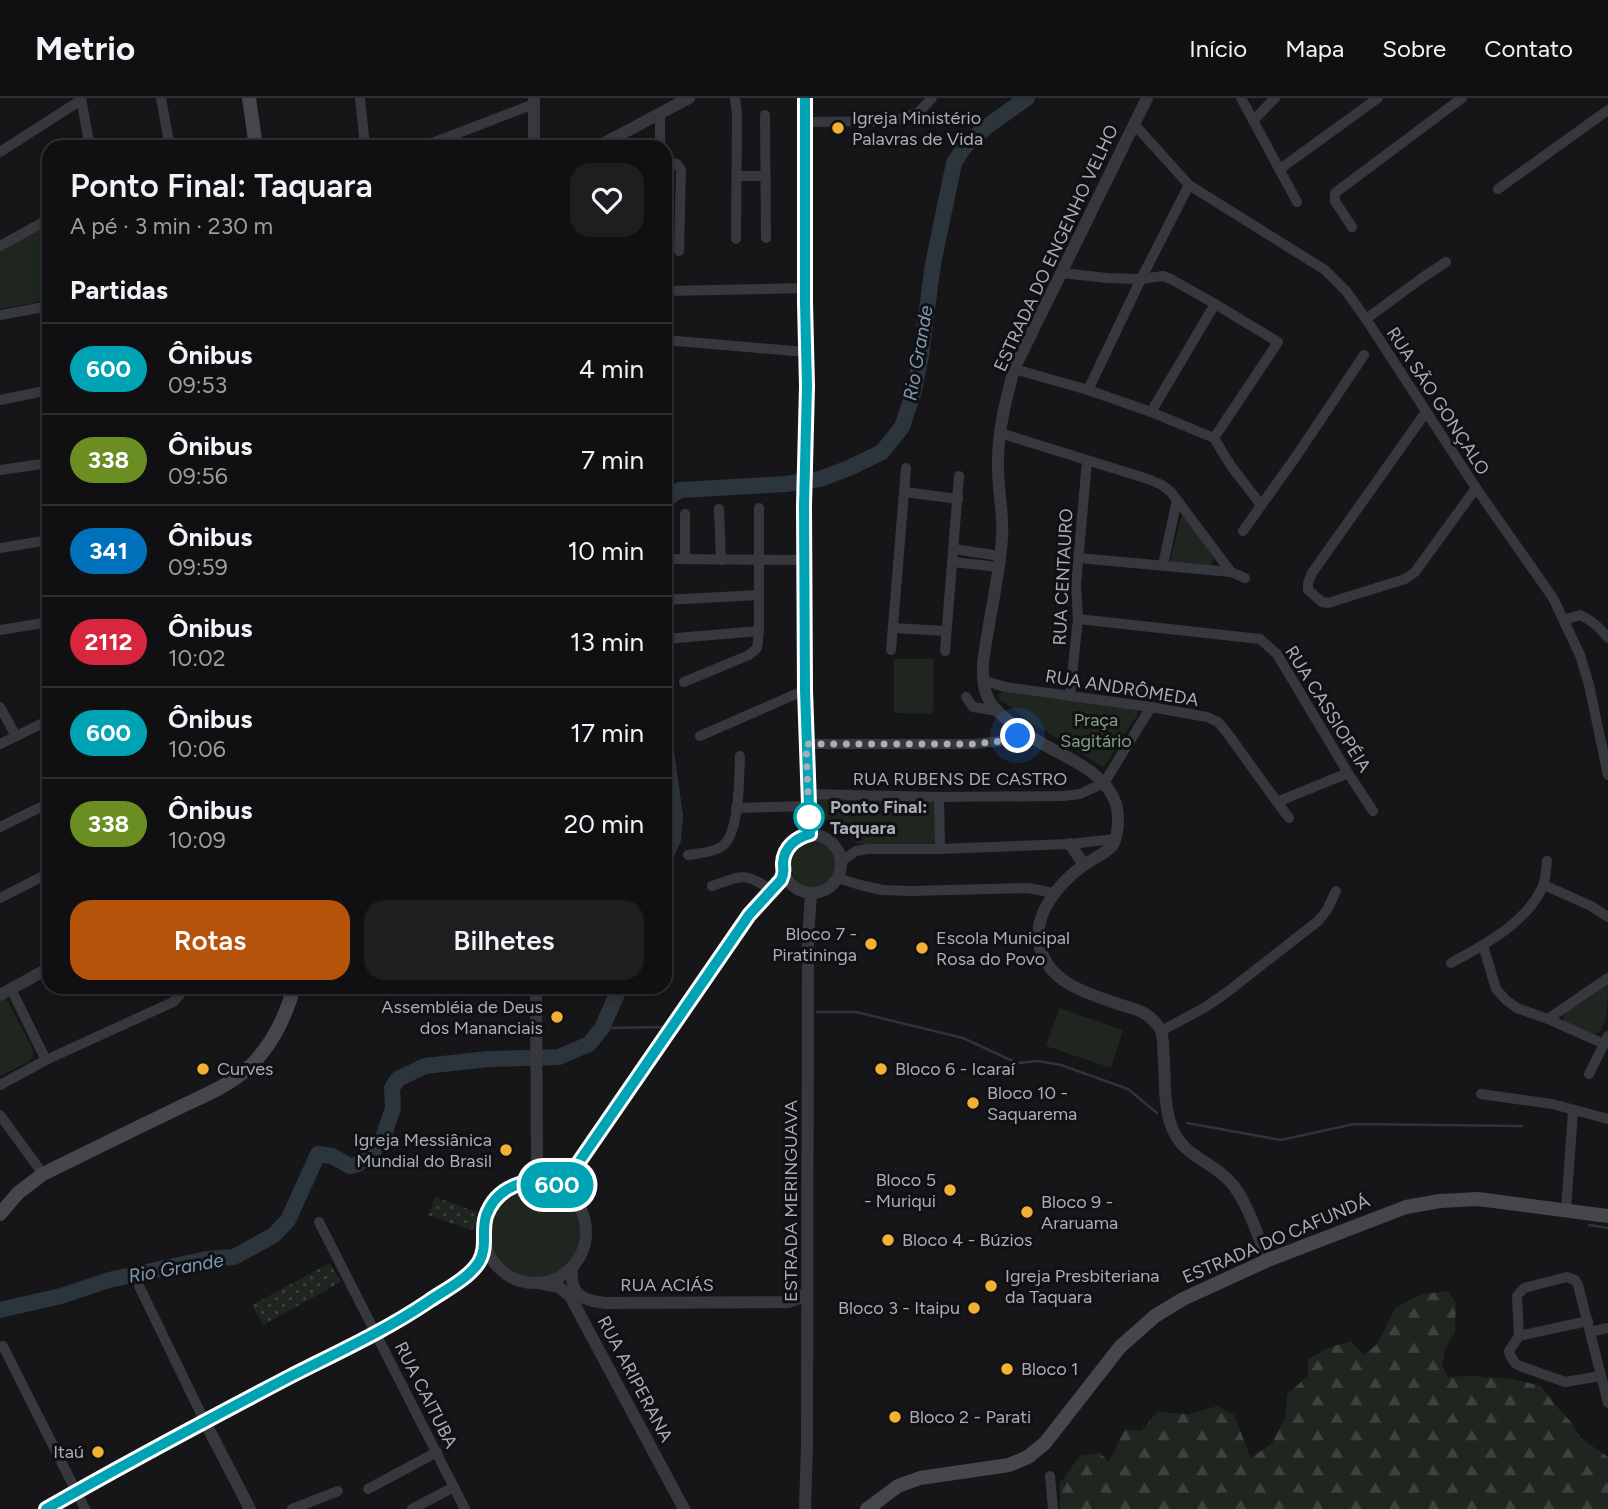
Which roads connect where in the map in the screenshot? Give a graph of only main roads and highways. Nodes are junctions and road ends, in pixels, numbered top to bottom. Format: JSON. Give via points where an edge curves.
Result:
{"nodes":[{"id":1,"x":248,"y":98,"type":"edge"},
{"id":2,"x":255,"y":140,"type":"edge"},
{"id":3,"x":292,"y":994,"type":"edge"},
{"id":4,"x":0,"y":1214,"type":"edge"},
{"id":5,"x":1608,"y":1216,"type":"edge"},
{"id":6,"x":867,"y":1509,"type":"edge"}],
"edges":[{"from":1,"to":2,"type":"main road"},
{"from":3,"to":4,"type":"main road","via":[[272,1039],[234,1079],[43,1174]]},
{"from":5,"to":6,"type":"main road","name":"ESTRADA DO CAFUNDÁ","via":[[1478,1199],[1440,1201],[1406,1207],[1268,1260],[1155,1316],[1120,1347],[1045,1443],[1028,1457],[1009,1465],[920,1478],[898,1486]]}]}
